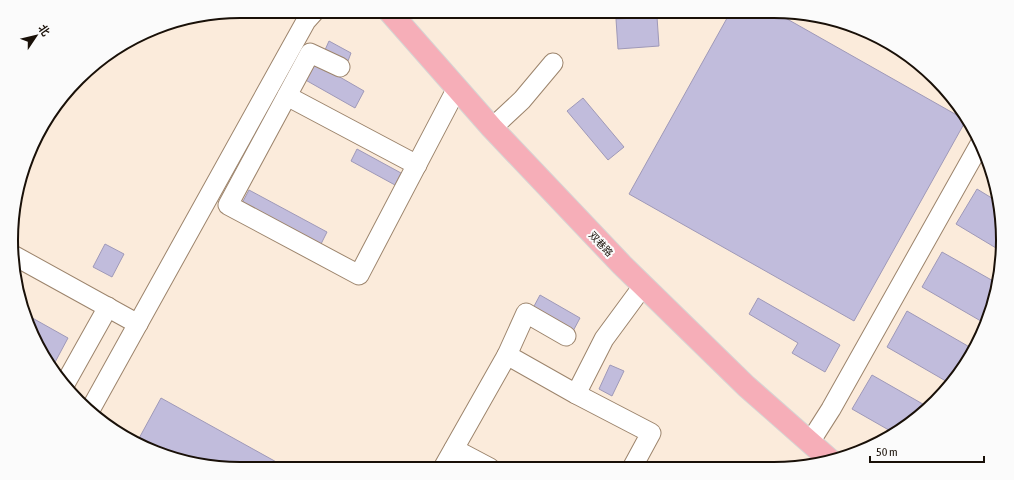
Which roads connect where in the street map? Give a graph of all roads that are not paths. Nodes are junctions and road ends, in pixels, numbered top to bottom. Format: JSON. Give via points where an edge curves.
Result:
{"nodes":[{"id":1,"x":309,"y":18,"type":"edge"},
{"id":2,"x":395,"y":18,"type":"edge"},
{"id":3,"x":553,"y":63,"type":"dead end"},
{"id":4,"x":340,"y":67,"type":"dead end"},
{"id":5,"x":457,"y":88,"type":"junction"},
{"id":6,"x":287,"y":96,"type":"junction"},
{"id":7,"x":492,"y":128,"type":"junction"},
{"id":8,"x":977,"y":150,"type":"edge"},
{"id":9,"x":417,"y":165,"type":"junction"},
{"id":10,"x":18,"y":258,"type":"edge"},
{"id":11,"x":643,"y":286,"type":"junction"},
{"id":12,"x":108,"y":307,"type":"junction"},
{"id":13,"x":138,"y":324,"type":"junction"},
{"id":14,"x":566,"y":336,"type":"dead end"},
{"id":15,"x":507,"y":355,"type":"junction"},
{"id":16,"x":68,"y":379,"type":"edge"},
{"id":17,"x":576,"y":394,"type":"junction"},
{"id":18,"x":93,"y":406,"type":"edge"},
{"id":19,"x":810,"y":442,"type":"junction"},
{"id":20,"x":454,"y":449,"type":"junction"},
{"id":21,"x":825,"y":456,"type":"edge"},
{"id":22,"x":447,"y":462,"type":"edge"},
{"id":23,"x":479,"y":462,"type":"edge"},
{"id":24,"x":635,"y":462,"type":"edge"}],
"edges":[{"from":1,"to":13,"type":"street"},
{"from":2,"to":5,"type":"main road","name":"双巷路"},
{"from":3,"to":7,"type":"street","via":[[522,100]]},
{"from":4,"to":6,"type":"street","via":[[310,53]]},
{"from":5,"to":7,"type":"main road","name":"双巷路"},
{"from":5,"to":9,"type":"street"},
{"from":6,"to":9,"type":"street"},
{"from":6,"to":9,"type":"street","via":[[228,205],[359,275]]},
{"from":7,"to":11,"type":"main road","name":"双巷路"},
{"from":8,"to":19,"type":"street"},
{"from":10,"to":12,"type":"street"},
{"from":11,"to":17,"type":"street","via":[[604,339]]},
{"from":11,"to":19,"type":"main road","name":"双巷路","via":[[746,386]]},
{"from":12,"to":13,"type":"street"},
{"from":12,"to":16,"type":"street"},
{"from":13,"to":18,"type":"street"},
{"from":14,"to":15,"type":"street","via":[[526,313]]},
{"from":15,"to":17,"type":"street"},
{"from":15,"to":20,"type":"street"},
{"from":17,"to":24,"type":"street","via":[[651,433]]},
{"from":19,"to":21,"type":"main road","name":"双巷路"},
{"from":20,"to":22,"type":"street"},
{"from":20,"to":23,"type":"street"}]}
